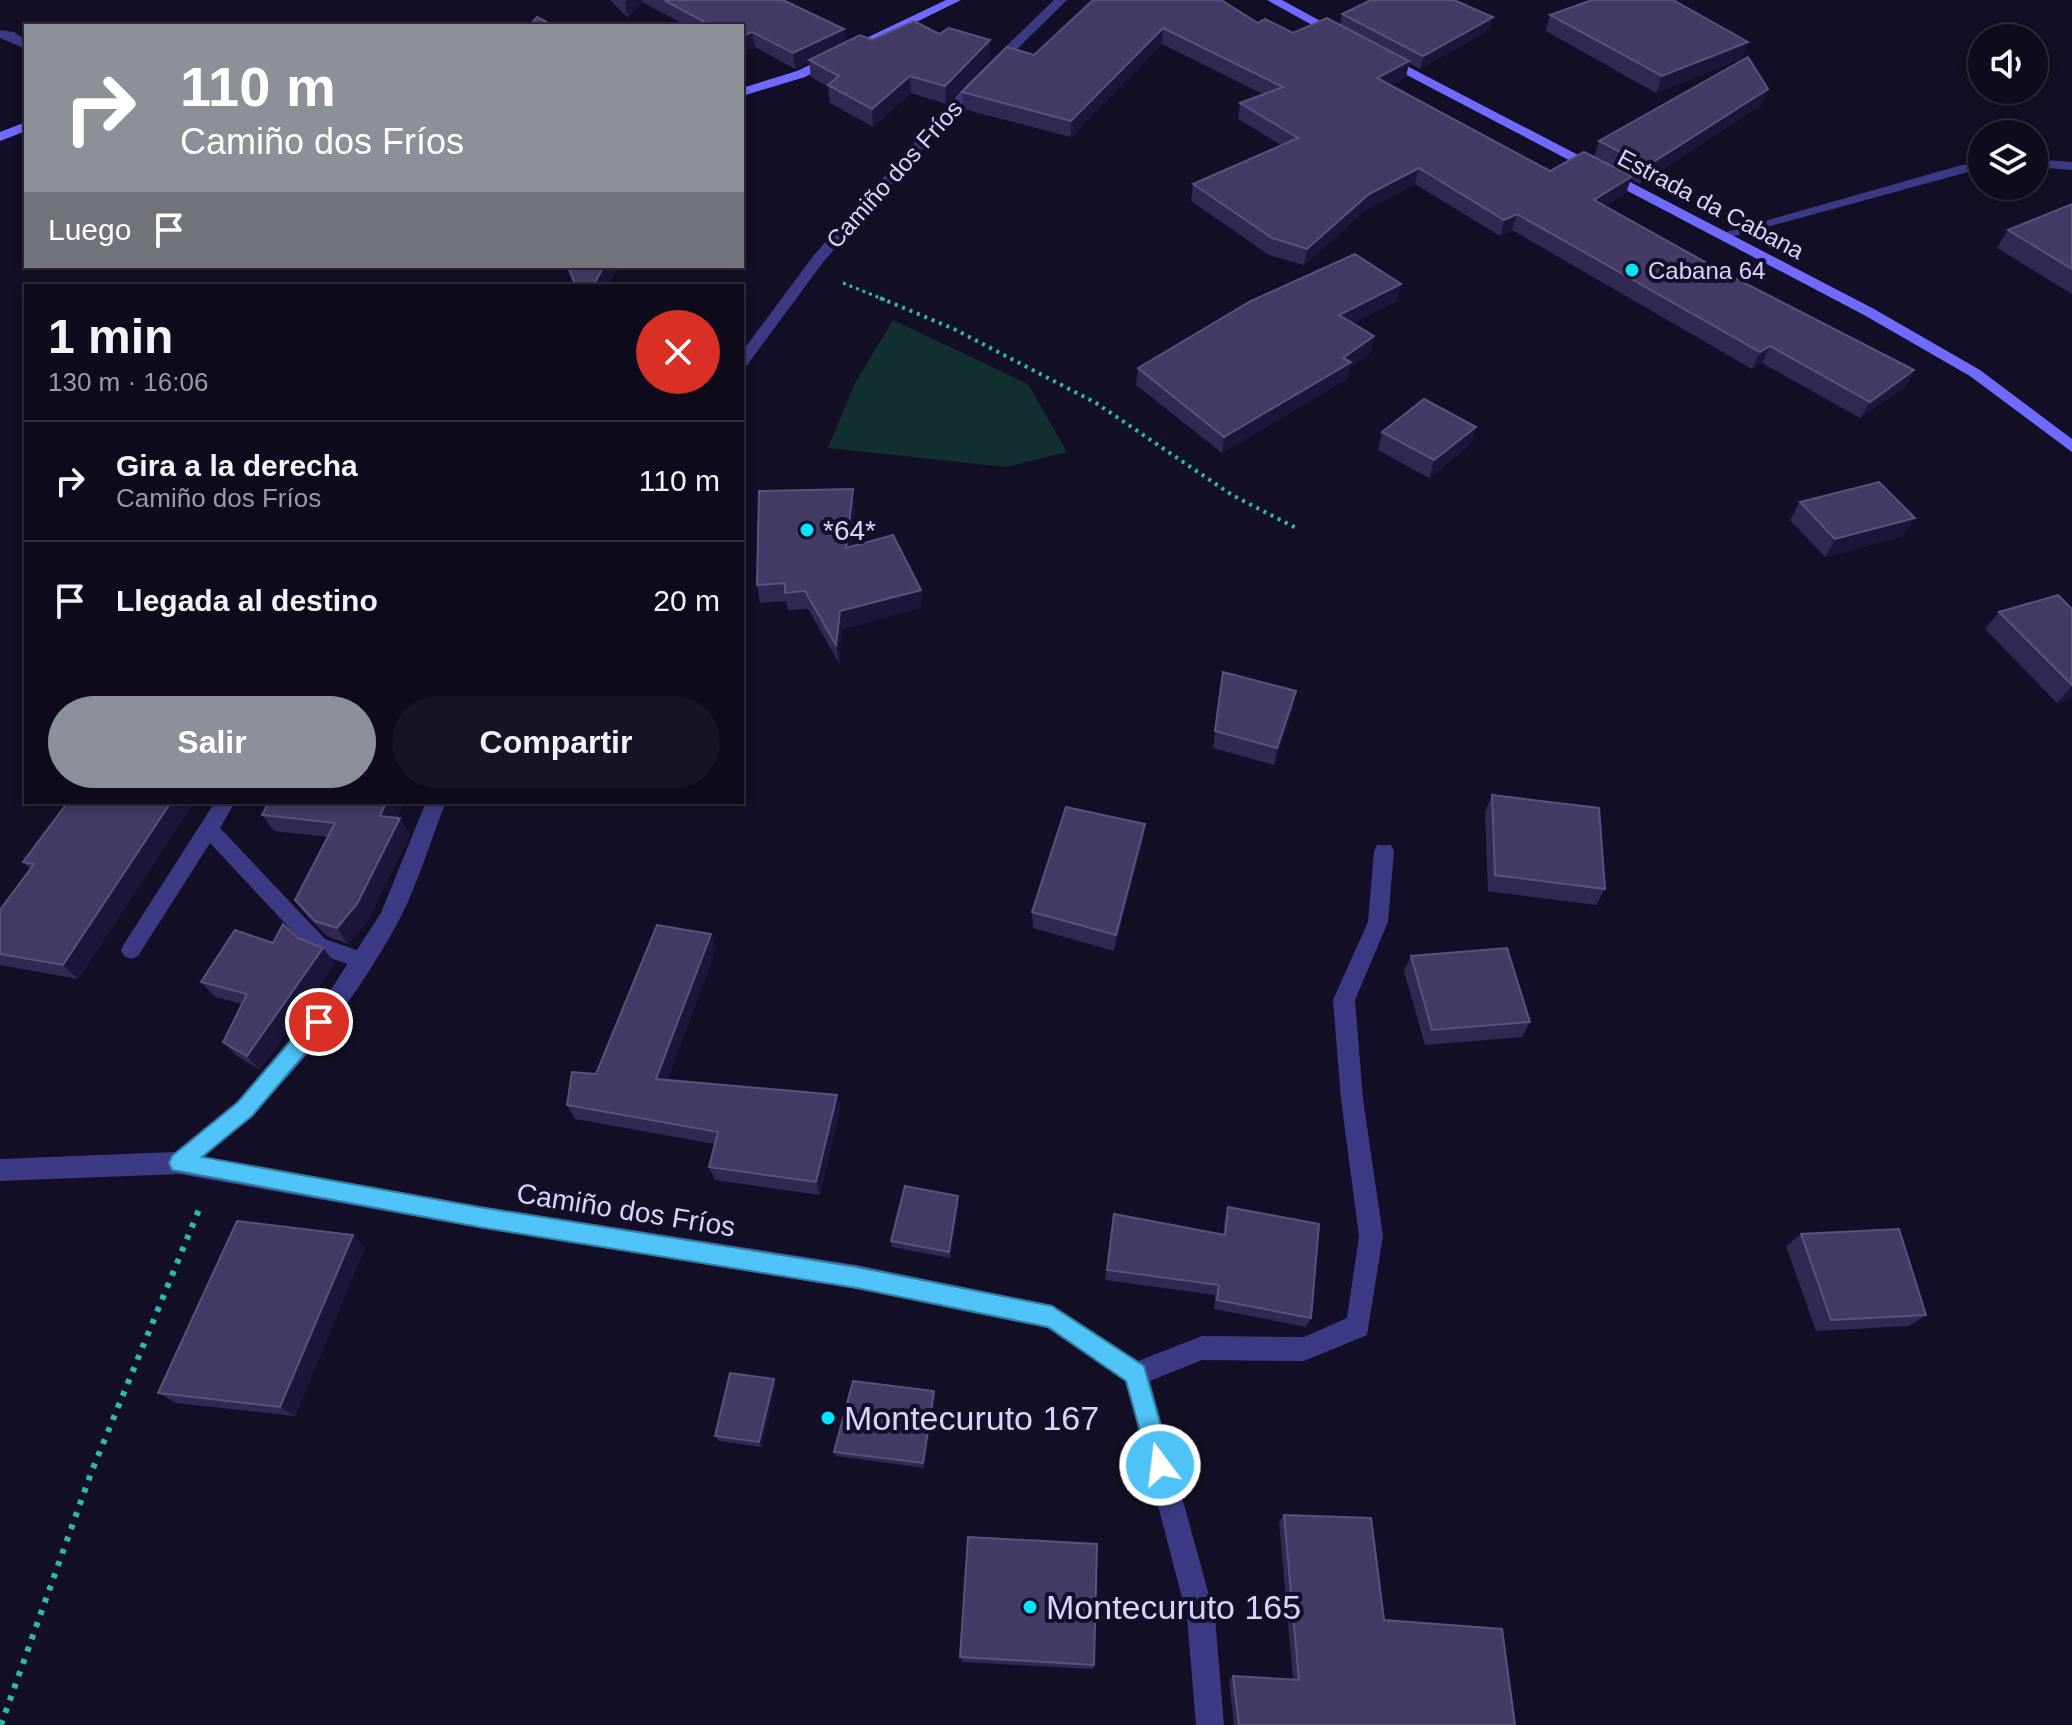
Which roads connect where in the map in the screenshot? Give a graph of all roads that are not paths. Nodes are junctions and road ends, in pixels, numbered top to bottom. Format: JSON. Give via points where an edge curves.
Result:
{"nodes":[{"id":1,"x":955,"y":0,"type":"edge"},
{"id":2,"x":1061,"y":0,"type":"edge"},
{"id":3,"x":1273,"y":0,"type":"edge"},
{"id":4,"x":0,"y":34,"type":"edge"},
{"id":5,"x":24,"y":44,"type":"edge"},
{"id":6,"x":1358,"y":44,"type":"edge"},
{"id":7,"x":1372,"y":51,"type":"edge"},
{"id":8,"x":744,"y":91,"type":"edge"},
{"id":9,"x":24,"y":127,"type":"edge"},
{"id":10,"x":0,"y":137,"type":"edge"},
{"id":11,"x":2048,"y":164,"type":"edge"},
{"id":12,"x":2072,"y":166,"type":"edge"},
{"id":13,"x":1968,"y":168,"type":"edge"},
{"id":14,"x":1723,"y":235,"type":"junction"},
{"id":15,"x":744,"y":359,"type":"edge"},
{"id":16,"x":2072,"y":447,"type":"edge"},
{"id":17,"x":224,"y":804,"type":"edge"},
{"id":18,"x":435,"y":804,"type":"edge"},
{"id":19,"x":209,"y":829,"type":"junction"},
{"id":20,"x":1384,"y":851,"type":"dead end"},
{"id":21,"x":131,"y":950,"type":"dead end"},
{"id":22,"x":364,"y":961,"type":"junction"},
{"id":23,"x":179,"y":1163,"type":"junction"},
{"id":24,"x":0,"y":1170,"type":"edge"},
{"id":25,"x":1136,"y":1374,"type":"junction"},
{"id":26,"x":1210,"y":1725,"type":"edge"}],
"edges":[{"from":1,"to":8,"type":"main road","via":[[801,74]]},
{"from":2,"to":15,"type":"street","name":"Camiño dos Fríos","via":[[972,86],[810,269]]},
{"from":3,"to":6,"type":"main road"},
{"from":4,"to":5,"type":"street"},
{"from":7,"to":14,"type":"main road","name":"Estrada da Cabana"},
{"from":9,"to":10,"type":"main road"},
{"from":11,"to":12,"type":"street"},
{"from":13,"to":14,"type":"street"},
{"from":14,"to":16,"type":"main road","name":"Estrada da Cabana","via":[[1975,373]]},
{"from":17,"to":19,"type":"street"},
{"from":18,"to":22,"type":"street","via":[[390,917]]},
{"from":19,"to":21,"type":"street"},
{"from":19,"to":22,"type":"street","via":[[318,945]]},
{"from":20,"to":25,"type":"street","via":[[1378,922],[1344,1000],[1371,1236],[1358,1326],[1304,1349],[1202,1348]]},
{"from":22,"to":23,"type":"street","via":[[245,1109]]},
{"from":23,"to":24,"type":"street","name":"Camiño dos Fríos"},
{"from":23,"to":25,"type":"street","name":"Camiño dos Fríos","via":[[857,1277],[1052,1317]]},
{"from":25,"to":26,"type":"street","via":[[1201,1617]]}]}
